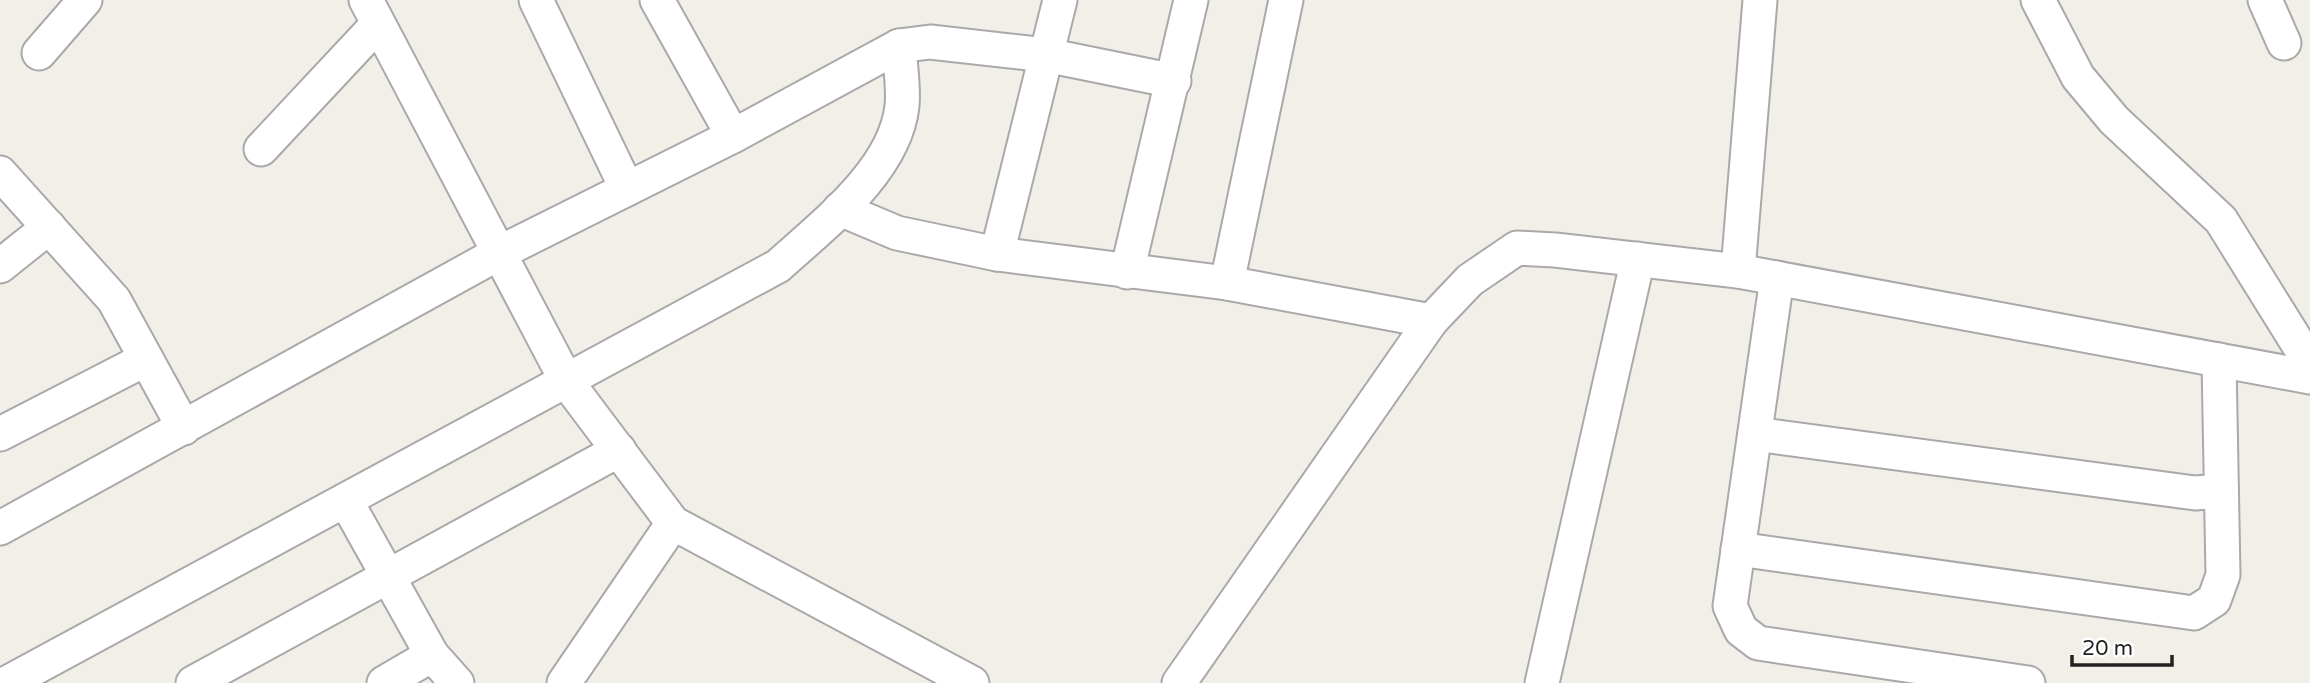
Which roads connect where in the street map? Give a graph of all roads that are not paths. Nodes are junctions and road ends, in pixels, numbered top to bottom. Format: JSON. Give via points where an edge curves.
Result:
{"nodes":[{"id":1,"x":86,"y":0,"type":"edge"},
{"id":2,"x":536,"y":0,"type":"edge"},
{"id":3,"x":657,"y":0,"type":"edge"},
{"id":4,"x":1060,"y":0,"type":"edge"},
{"id":5,"x":1191,"y":0,"type":"edge"},
{"id":6,"x":1286,"y":0,"type":"edge"},
{"id":7,"x":1760,"y":0,"type":"edge"},
{"id":8,"x":2038,"y":0,"type":"edge"},
{"id":9,"x":2266,"y":0,"type":"edge"},
{"id":10,"x":372,"y":12,"type":"edge"},
{"id":11,"x":2284,"y":43,"type":"dead end"},
{"id":12,"x":899,"y":46,"type":"junction"},
{"id":13,"x":39,"y":53,"type":"dead end"},
{"id":14,"x":1046,"y":55,"type":"junction"},
{"id":15,"x":1174,"y":81,"type":"junction"},
{"id":16,"x":733,"y":136,"type":"junction"},
{"id":17,"x":261,"y":149,"type":"dead end"},
{"id":18,"x":0,"y":173,"type":"edge"},
{"id":19,"x":627,"y":189,"type":"junction"},
{"id":20,"x":840,"y":209,"type":"junction"},
{"id":21,"x":49,"y":227,"type":"junction"},
{"id":22,"x":499,"y":253,"type":"junction"},
{"id":23,"x":997,"y":254,"type":"junction"},
{"id":24,"x":1638,"y":259,"type":"junction"},
{"id":25,"x":0,"y":266,"type":"edge"},
{"id":26,"x":1738,"y":271,"type":"junction"},
{"id":27,"x":1127,"y":272,"type":"junction"},
{"id":28,"x":1777,"y":278,"type":"junction"},
{"id":29,"x":1227,"y":283,"type":"junction"},
{"id":30,"x":1431,"y":321,"type":"junction"},
{"id":31,"x":146,"y":359,"type":"junction"},
{"id":32,"x":2219,"y":360,"type":"junction"},
{"id":33,"x":2310,"y":363,"type":"edge"},
{"id":34,"x":2310,"y":377,"type":"edge"},
{"id":35,"x":567,"y":382,"type":"junction"},
{"id":36,"x":184,"y":428,"type":"junction"},
{"id":37,"x":0,"y":434,"type":"edge"},
{"id":38,"x":1755,"y":434,"type":"junction"},
{"id":39,"x":619,"y":450,"type":"junction"},
{"id":40,"x":2221,"y":491,"type":"junction"},
{"id":41,"x":346,"y":501,"type":"junction"},
{"id":42,"x":673,"y":523,"type":"junction"},
{"id":43,"x":0,"y":528,"type":"edge"},
{"id":44,"x":1738,"y":549,"type":"junction"},
{"id":45,"x":387,"y":576,"type":"junction"},
{"id":46,"x":432,"y":655,"type":"junction"},
{"id":47,"x":7,"y":683,"type":"edge"},
{"id":48,"x":193,"y":683,"type":"edge"},
{"id":49,"x":384,"y":683,"type":"edge"},
{"id":50,"x":457,"y":683,"type":"edge"},
{"id":51,"x":564,"y":683,"type":"edge"},
{"id":52,"x":972,"y":683,"type":"edge"},
{"id":53,"x":1179,"y":683,"type":"edge"},
{"id":54,"x":1542,"y":683,"type":"edge"},
{"id":55,"x":2028,"y":683,"type":"edge"}],
"edges":[{"from":1,"to":13,"type":"street"},
{"from":2,"to":19,"type":"street"},
{"from":3,"to":16,"type":"street"},
{"from":4,"to":14,"type":"street"},
{"from":5,"to":15,"type":"street"},
{"from":6,"to":29,"type":"street"},
{"from":7,"to":26,"type":"street"},
{"from":8,"to":33,"type":"street","via":[[2078,77],[2114,120],[2221,220]]},
{"from":9,"to":11,"type":"street"},
{"from":10,"to":17,"type":"street"},
{"from":10,"to":22,"type":"street"},
{"from":12,"to":14,"type":"street","via":[[930,42]]},
{"from":12,"to":16,"type":"street"},
{"from":12,"to":20,"type":"street","via":[[902,105],[896,131],[887,152]]},
{"from":14,"to":15,"type":"street"},
{"from":14,"to":23,"type":"street"},
{"from":15,"to":27,"type":"street"},
{"from":16,"to":19,"type":"street"},
{"from":18,"to":21,"type":"street"},
{"from":19,"to":22,"type":"street"},
{"from":20,"to":23,"type":"street","via":[[897,233]]},
{"from":20,"to":35,"type":"street","via":[[778,267]]},
{"from":21,"to":25,"type":"street"},
{"from":21,"to":31,"type":"street","via":[[114,300]]},
{"from":22,"to":35,"type":"street"},
{"from":22,"to":36,"type":"street"},
{"from":23,"to":27,"type":"street"},
{"from":24,"to":26,"type":"street"},
{"from":24,"to":30,"type":"street","via":[[1517,248],[1470,280]]},
{"from":24,"to":54,"type":"street"},
{"from":26,"to":28,"type":"street"},
{"from":27,"to":29,"type":"street"},
{"from":28,"to":32,"type":"street"},
{"from":28,"to":38,"type":"street"},
{"from":29,"to":30,"type":"street"},
{"from":30,"to":53,"type":"street"},
{"from":31,"to":36,"type":"street"},
{"from":31,"to":37,"type":"street"},
{"from":32,"to":34,"type":"street"},
{"from":32,"to":40,"type":"street"},
{"from":35,"to":39,"type":"street"},
{"from":35,"to":41,"type":"street"},
{"from":36,"to":43,"type":"street"},
{"from":38,"to":40,"type":"street","via":[[2195,493]]},
{"from":38,"to":44,"type":"street"},
{"from":39,"to":42,"type":"street"},
{"from":39,"to":45,"type":"street"},
{"from":40,"to":44,"type":"street","via":[[2223,575],[2214,600],[2194,613]]},
{"from":41,"to":45,"type":"street"},
{"from":41,"to":47,"type":"street"},
{"from":42,"to":51,"type":"street"},
{"from":42,"to":52,"type":"street"},
{"from":44,"to":55,"type":"street","via":[[1730,606],[1741,630],[1758,643]]},
{"from":45,"to":46,"type":"street"},
{"from":45,"to":48,"type":"street"},
{"from":46,"to":49,"type":"street"},
{"from":46,"to":50,"type":"street"}]}
